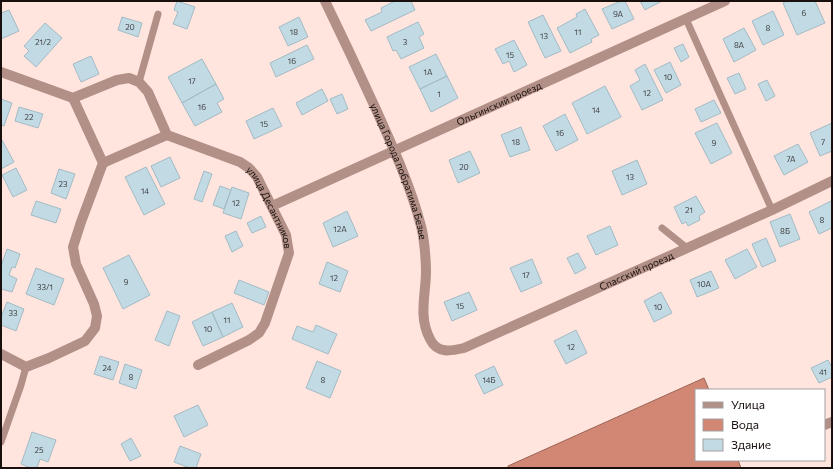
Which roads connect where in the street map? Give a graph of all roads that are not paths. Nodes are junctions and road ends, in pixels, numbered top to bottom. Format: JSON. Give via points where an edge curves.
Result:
{"nodes":[{"id":1,"x":325,"y":1,"type":"edge"},
{"id":2,"x":724,"y":1,"type":"edge"},
{"id":3,"x":158,"y":14,"type":"dead end"},
{"id":4,"x":686,"y":19,"type":"junction"},
{"id":5,"x":1,"y":72,"type":"edge"},
{"id":6,"x":139,"y":82,"type":"junction"},
{"id":7,"x":73,"y":98,"type":"junction"},
{"id":8,"x":167,"y":135,"type":"junction"},
{"id":9,"x":395,"y":151,"type":"junction"},
{"id":10,"x":104,"y":164,"type":"junction"},
{"id":11,"x":832,"y":181,"type":"edge"},
{"id":12,"x":272,"y":206,"type":"junction"},
{"id":13,"x":772,"y":210,"type":"junction"},
{"id":14,"x":662,"y":228,"type":"dead end"},
{"id":15,"x":687,"y":248,"type":"junction"},
{"id":16,"x":438,"y":348,"type":"joint"},
{"id":17,"x":1,"y":354,"type":"edge"},
{"id":18,"x":198,"y":365,"type":"dead end"},
{"id":19,"x":26,"y":367,"type":"junction"},
{"id":20,"x":1,"y":442,"type":"edge"}],
"edges":[{"from":1,"to":9,"type":"street","name":"улица Города побратима Безье"},
{"from":2,"to":4,"type":"street","name":"Ольгинский проезд"},
{"from":3,"to":6,"type":"lane"},
{"from":4,"to":9,"type":"street","name":"Ольгинский проезд"},
{"from":4,"to":13,"type":"lane"},
{"from":5,"to":7,"type":"street"},
{"from":6,"to":7,"type":"street","via":[[129,78],[117,80]]},
{"from":6,"to":8,"type":"street","via":[[148,92]]},
{"from":7,"to":10,"type":"street"},
{"from":8,"to":10,"type":"street"},
{"from":8,"to":12,"type":"street","name":"улица Десантников","via":[[240,162],[249,168],[257,177]]},
{"from":9,"to":12,"type":"street","name":"Ольгинский проезд"},
{"from":9,"to":16,"type":"street","name":"улица Города побратима Безье","via":[[410,187],[422,228],[426,271],[422,313],[430,341]]},
{"from":10,"to":19,"type":"street","via":[[80,222],[73,247],[76,264],[94,304],[97,316],[95,328],[85,341]]},
{"from":11,"to":13,"type":"street","name":"Спасский проезд"},
{"from":12,"to":18,"type":"street","name":"улица Десантников","via":[[286,235],[289,253],[265,323],[259,333],[249,340]]},
{"from":13,"to":15,"type":"street","name":"Спасский проезд"},
{"from":14,"to":15,"type":"lane"},
{"from":15,"to":16,"type":"street","name":"Спасский проезд","via":[[464,348],[448,352]]},
{"from":17,"to":19,"type":"street"},
{"from":19,"to":20,"type":"lane"}]}
